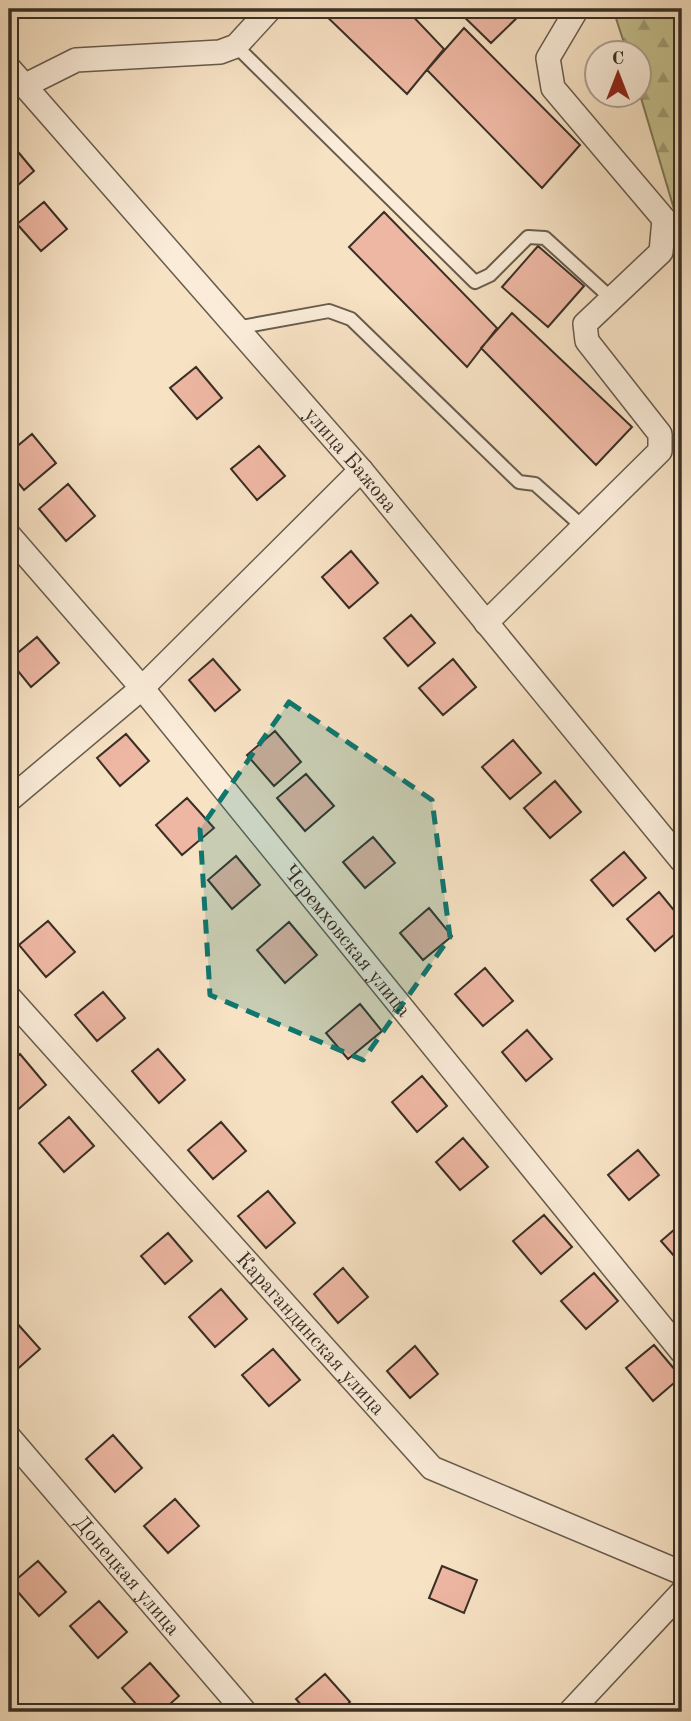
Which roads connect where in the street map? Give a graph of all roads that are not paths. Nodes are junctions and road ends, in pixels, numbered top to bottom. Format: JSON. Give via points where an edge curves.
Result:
{"nodes":[{"id":1,"x":270,"y":9,"type":"edge"},
{"id":2,"x":577,"y":9,"type":"edge"},
{"id":3,"x":236,"y":46,"type":"junction"},
{"id":4,"x":9,"y":68,"type":"edge"},
{"id":5,"x":24,"y":86,"type":"junction"},
{"id":6,"x":612,"y":299,"type":"junction"},
{"id":7,"x":236,"y":328,"type":"junction"},
{"id":8,"x":360,"y":470,"type":"junction"},
{"id":9,"x":583,"y":527,"type":"junction"},
{"id":10,"x":9,"y":535,"type":"edge"},
{"id":11,"x":486,"y":623,"type":"junction"},
{"id":12,"x":142,"y":688,"type":"junction"},
{"id":13,"x":9,"y":800,"type":"edge"},
{"id":14,"x":682,"y":861,"type":"edge"},
{"id":15,"x":9,"y":997,"type":"edge"},
{"id":16,"x":682,"y":1352,"type":"edge"},
{"id":17,"x":9,"y":1437,"type":"edge"},
{"id":18,"x":682,"y":1573,"type":"edge"},
{"id":19,"x":682,"y":1592,"type":"edge"},
{"id":20,"x":245,"y":1712,"type":"edge"},
{"id":21,"x":570,"y":1712,"type":"edge"}],
"edges":[{"from":1,"to":3,"type":"street"},
{"from":2,"to":6,"type":"street","via":[[548,58],[553,88],[664,219],[661,252]]},
{"from":3,"to":5,"type":"street","via":[[220,52],[76,60]]},
{"from":3,"to":6,"type":"lane","via":[[475,282],[490,275],[528,237],[545,238]]},
{"from":4,"to":5,"type":"street","name":"улица Бажова"},
{"from":5,"to":7,"type":"street","name":"улица Бажова"},
{"from":6,"to":9,"type":"street","via":[[585,324],[587,341],[660,433],[660,451]]},
{"from":7,"to":8,"type":"street","name":"улица Бажова"},
{"from":7,"to":9,"type":"lane","via":[[330,311],[351,319],[519,482],[535,485]]},
{"from":8,"to":11,"type":"street","name":"улица Бажова"},
{"from":8,"to":12,"type":"street"},
{"from":9,"to":11,"type":"street"},
{"from":10,"to":12,"type":"street","name":"Черемховская улица"},
{"from":11,"to":14,"type":"street","name":"улица Бажова"},
{"from":12,"to":13,"type":"street"},
{"from":12,"to":16,"type":"street","name":"Черемховская улица"},
{"from":15,"to":18,"type":"street","name":"Карагандинская улица","via":[[432,1468]]},
{"from":17,"to":20,"type":"street","name":"Донецкая улица"},
{"from":19,"to":21,"type":"street"}]}
